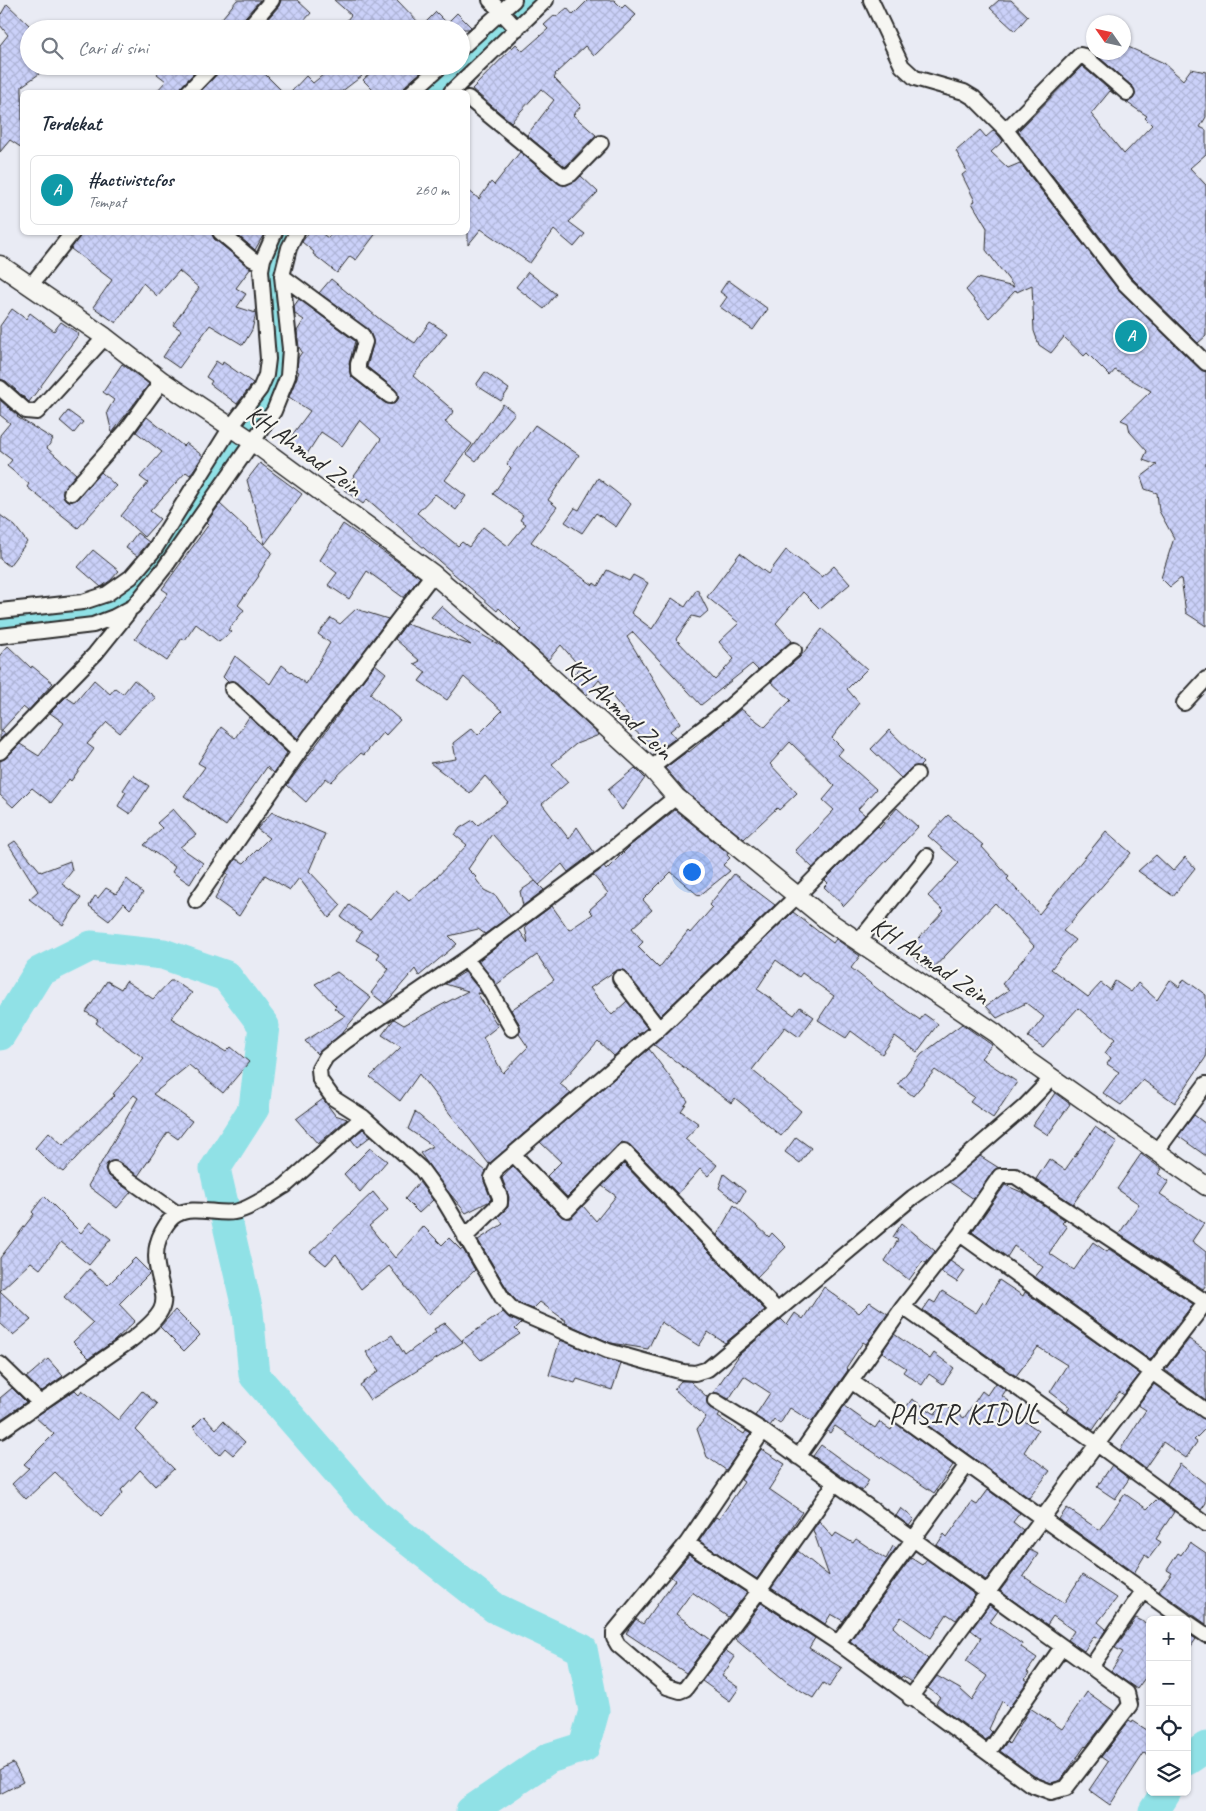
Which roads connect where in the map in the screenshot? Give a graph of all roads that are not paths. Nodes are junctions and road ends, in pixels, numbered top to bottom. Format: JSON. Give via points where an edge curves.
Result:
{"nodes":[{"id":1,"x":272,"y":0,"type":"edge"},
{"id":2,"x":490,"y":0,"type":"edge"},
{"id":3,"x":514,"y":0,"type":"edge"},
{"id":4,"x":546,"y":0,"type":"edge"},
{"id":5,"x":871,"y":0,"type":"edge"},
{"id":6,"x":502,"y":13,"type":"junction"},
{"id":7,"x":255,"y":20,"type":"edge"},
{"id":8,"x":516,"y":28,"type":"junction"},
{"id":9,"x":470,"y":40,"type":"edge"},
{"id":10,"x":204,"y":75,"type":"edge"},
{"id":11,"x":431,"y":75,"type":"edge"},
{"id":12,"x":190,"y":90,"type":"edge"},
{"id":13,"x":414,"y":90,"type":"edge"},
{"id":14,"x":456,"y":90,"type":"edge"},
{"id":15,"x":1127,"y":93,"type":"dead end"},
{"id":16,"x":470,"y":100,"type":"edge"},
{"id":17,"x":1006,"y":130,"type":"junction"},
{"id":18,"x":600,"y":142,"type":"dead end"},
{"id":19,"x":71,"y":235,"type":"edge"},
{"id":20,"x":224,"y":235,"type":"edge"},
{"id":21,"x":274,"y":235,"type":"edge"},
{"id":22,"x":296,"y":235,"type":"edge"},
{"id":23,"x":262,"y":264,"type":"junction"},
{"id":24,"x":2,"y":270,"type":"edge"},
{"id":25,"x":282,"y":276,"type":"junction"},
{"id":26,"x":31,"y":286,"type":"junction"},
{"id":27,"x":105,"y":338,"type":"junction"},
{"id":28,"x":1206,"y":363,"type":"edge"},
{"id":29,"x":162,"y":381,"type":"junction"},
{"id":30,"x":0,"y":388,"type":"edge"},
{"id":31,"x":390,"y":396,"type":"dead end"},
{"id":32,"x":241,"y":434,"type":"junction"},
{"id":33,"x":208,"y":487,"type":"junction"},
{"id":34,"x":71,"y":493,"type":"dead end"},
{"id":35,"x":433,"y":574,"type":"junction"},
{"id":36,"x":133,"y":607,"type":"junction"},
{"id":37,"x":0,"y":611,"type":"edge"},
{"id":38,"x":0,"y":636,"type":"edge"},
{"id":39,"x":794,"y":650,"type":"dead end"},
{"id":40,"x":1206,"y":680,"type":"edge"},
{"id":41,"x":232,"y":689,"type":"dead end"},
{"id":42,"x":1184,"y":704,"type":"dead end"},
{"id":43,"x":0,"y":752,"type":"edge"},
{"id":44,"x":299,"y":752,"type":"junction"},
{"id":45,"x":651,"y":768,"type":"junction"},
{"id":46,"x":917,"y":774,"type":"dead end"},
{"id":47,"x":676,"y":798,"type":"junction"},
{"id":48,"x":927,"y":856,"type":"dead end"},
{"id":49,"x":797,"y":896,"type":"junction"},
{"id":50,"x":196,"y":901,"type":"dead end"},
{"id":51,"x":859,"y":941,"type":"junction"},
{"id":52,"x":466,"y":959,"type":"junction"},
{"id":53,"x":620,"y":978,"type":"dead end"},
{"id":54,"x":512,"y":1029,"type":"dead end"},
{"id":55,"x":659,"y":1029,"type":"junction"},
{"id":56,"x":1053,"y":1078,"type":"junction"},
{"id":57,"x":1206,"y":1084,"type":"edge"},
{"id":58,"x":363,"y":1117,"type":"junction"},
{"id":59,"x":1156,"y":1152,"type":"junction"},
{"id":60,"x":513,"y":1154,"type":"junction"},
{"id":61,"x":114,"y":1169,"type":"dead end"},
{"id":62,"x":1206,"y":1186,"type":"edge"},
{"id":63,"x":178,"y":1214,"type":"junction"},
{"id":64,"x":960,"y":1234,"type":"junction"},
{"id":65,"x":465,"y":1238,"type":"junction"},
{"id":66,"x":1206,"y":1302,"type":"edge"},
{"id":67,"x":903,"y":1307,"type":"junction"},
{"id":68,"x":776,"y":1310,"type":"junction"},
{"id":69,"x":0,"y":1364,"type":"edge"},
{"id":70,"x":1154,"y":1374,"type":"junction"},
{"id":71,"x":851,"y":1381,"type":"junction"},
{"id":72,"x":716,"y":1401,"type":"dead end"},
{"id":73,"x":40,"y":1403,"type":"junction"},
{"id":74,"x":1206,"y":1411,"type":"edge"},
{"id":75,"x":0,"y":1431,"type":"edge"},
{"id":76,"x":763,"y":1431,"type":"junction"},
{"id":77,"x":1098,"y":1444,"type":"junction"},
{"id":78,"x":798,"y":1457,"type":"junction"},
{"id":79,"x":966,"y":1465,"type":"junction"},
{"id":80,"x":834,"y":1483,"type":"junction"},
{"id":81,"x":1042,"y":1520,"type":"junction"},
{"id":82,"x":1206,"y":1524,"type":"edge"},
{"id":83,"x":913,"y":1538,"type":"junction"},
{"id":84,"x":687,"y":1542,"type":"junction"},
{"id":85,"x":759,"y":1591,"type":"junction"},
{"id":86,"x":1143,"y":1591,"type":"junction"},
{"id":87,"x":988,"y":1593,"type":"junction"},
{"id":88,"x":1178,"y":1616,"type":"edge"},
{"id":89,"x":1191,"y":1625,"type":"edge"},
{"id":90,"x":1206,"y":1635,"type":"edge"},
{"id":91,"x":838,"y":1643,"type":"junction"},
{"id":92,"x":1062,"y":1647,"type":"junction"},
{"id":93,"x":1090,"y":1668,"type":"junction"},
{"id":94,"x":910,"y":1698,"type":"junction"},
{"id":95,"x":988,"y":1753,"type":"junction"}],
"edges":[{"from":1,"to":7,"type":"street"},
{"from":2,"to":6,"type":"street"},
{"from":3,"to":6,"type":"street"},
{"from":4,"to":8,"type":"street"},
{"from":5,"to":17,"type":"street","via":[[902,66],[915,78],[974,98]]},
{"from":6,"to":8,"type":"street"},
{"from":6,"to":9,"type":"street"},
{"from":8,"to":14,"type":"street"},
{"from":10,"to":12,"type":"street"},
{"from":11,"to":13,"type":"street"},
{"from":15,"to":17,"type":"street","via":[[1080,55]]},
{"from":16,"to":18,"type":"street","via":[[564,177],[571,174]]},
{"from":17,"to":28,"type":"street","via":[[1124,283]]},
{"from":19,"to":26,"type":"street"},
{"from":20,"to":23,"type":"street"},
{"from":21,"to":23,"type":"street"},
{"from":22,"to":25,"type":"street"},
{"from":23,"to":32,"type":"street","via":[[262,307],[268,366]]},
{"from":24,"to":26,"type":"street","name":"KH Ahmad Zein"},
{"from":25,"to":31,"type":"street","via":[[362,335],[365,342],[358,371]]},
{"from":25,"to":32,"type":"street","via":[[290,349],[288,376],[274,412]]},
{"from":26,"to":27,"type":"street","name":"KH Ahmad Zein"},
{"from":27,"to":29,"type":"street","name":"KH Ahmad Zein"},
{"from":27,"to":30,"type":"street","via":[[38,412],[26,411]]},
{"from":29,"to":32,"type":"street","name":"KH Ahmad Zein"},
{"from":29,"to":34,"type":"street","via":[[125,432]]},
{"from":32,"to":33,"type":"street"},
{"from":32,"to":33,"type":"street"},
{"from":32,"to":35,"type":"street","name":"KH Ahmad Zein"},
{"from":33,"to":36,"type":"street","via":[[165,568]]},
{"from":33,"to":37,"type":"street","via":[[119,587],[84,602]]},
{"from":35,"to":44,"type":"street"},
{"from":35,"to":45,"type":"street","name":"KH Ahmad Zein"},
{"from":36,"to":38,"type":"street","via":[[94,625]]},
{"from":36,"to":43,"type":"street","via":[[95,654]]},
{"from":39,"to":45,"type":"street","via":[[720,716]]},
{"from":40,"to":42,"type":"street"},
{"from":41,"to":44,"type":"street"},
{"from":44,"to":50,"type":"street"},
{"from":45,"to":47,"type":"street","name":"KH Ahmad Zein"},
{"from":46,"to":49,"type":"street"},
{"from":47,"to":49,"type":"street","name":"KH Ahmad Zein"},
{"from":47,"to":52,"type":"street"},
{"from":48,"to":51,"type":"street"},
{"from":49,"to":51,"type":"street","name":"KH Ahmad Zein"},
{"from":49,"to":55,"type":"street"},
{"from":51,"to":56,"type":"street","name":"KH Ahmad Zein","via":[[995,1033]]},
{"from":52,"to":54,"type":"street","via":[[486,984]]},
{"from":52,"to":58,"type":"street","via":[[326,1057],[319,1069],[325,1090]]},
{"from":53,"to":55,"type":"street"},
{"from":55,"to":60,"type":"street"},
{"from":56,"to":59,"type":"street","name":"KH Ahmad Zein"},
{"from":56,"to":68,"type":"street","via":[[950,1171],[913,1197]]},
{"from":57,"to":59,"type":"street"},
{"from":58,"to":63,"type":"street","via":[[285,1186],[234,1212]]},
{"from":58,"to":65,"type":"street","via":[[420,1169],[443,1199]]},
{"from":59,"to":62,"type":"street","name":"KH Ahmad Zein"},
{"from":60,"to":65,"type":"street","via":[[493,1172],[493,1184],[500,1203]]},
{"from":60,"to":68,"type":"street","via":[[568,1210],[624,1151]]},
{"from":61,"to":63,"type":"street"},
{"from":63,"to":73,"type":"street","via":[[168,1222],[155,1251],[163,1297],[161,1310],[131,1340]]},
{"from":64,"to":66,"type":"street","via":[[1000,1176],[1015,1176]]},
{"from":64,"to":67,"type":"street"},
{"from":64,"to":70,"type":"street"},
{"from":65,"to":68,"type":"street","via":[[512,1310],[608,1351],[683,1372],[708,1369]]},
{"from":66,"to":70,"type":"street"},
{"from":67,"to":71,"type":"street"},
{"from":67,"to":77,"type":"street"},
{"from":69,"to":73,"type":"street"},
{"from":70,"to":74,"type":"street"},
{"from":70,"to":77,"type":"street"},
{"from":71,"to":78,"type":"street"},
{"from":71,"to":79,"type":"street"},
{"from":72,"to":76,"type":"street"},
{"from":73,"to":75,"type":"street"},
{"from":76,"to":78,"type":"street"},
{"from":76,"to":84,"type":"street"},
{"from":77,"to":81,"type":"street"},
{"from":77,"to":82,"type":"street"},
{"from":78,"to":80,"type":"street"},
{"from":79,"to":81,"type":"street"},
{"from":79,"to":83,"type":"street"},
{"from":80,"to":83,"type":"street"},
{"from":80,"to":85,"type":"street"},
{"from":81,"to":86,"type":"street"},
{"from":81,"to":87,"type":"street"},
{"from":83,"to":87,"type":"street"},
{"from":83,"to":91,"type":"street"},
{"from":84,"to":85,"type":"street"},
{"from":84,"to":85,"type":"street","via":[[614,1632],[618,1645],[668,1687],[684,1689]]},
{"from":85,"to":91,"type":"street"},
{"from":86,"to":88,"type":"street"},
{"from":86,"to":93,"type":"street"},
{"from":87,"to":92,"type":"street"},
{"from":87,"to":94,"type":"street"},
{"from":89,"to":90,"type":"street"},
{"from":91,"to":94,"type":"street"},
{"from":92,"to":93,"type":"street"},
{"from":92,"to":95,"type":"street"},
{"from":93,"to":95,"type":"street","via":[[1128,1693],[1130,1705],[1066,1788],[1051,1792],[1030,1784]]},
{"from":94,"to":95,"type":"street"}]}
